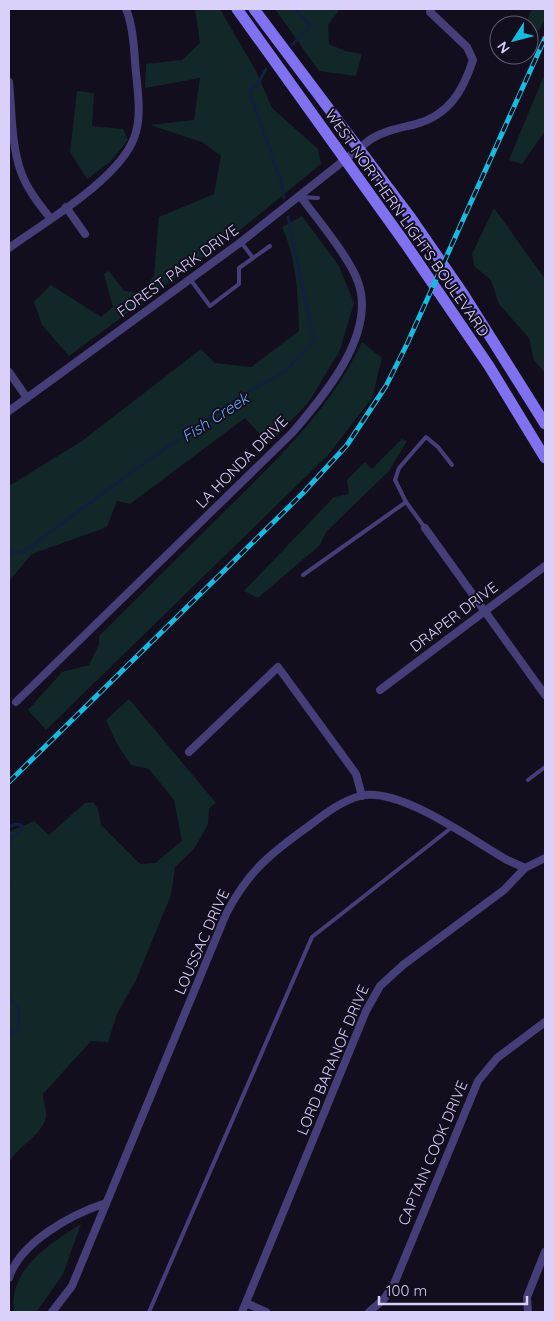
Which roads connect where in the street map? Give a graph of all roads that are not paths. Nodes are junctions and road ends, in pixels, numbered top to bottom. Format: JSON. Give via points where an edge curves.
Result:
{"nodes":[{"id":1,"x":126,"y":9,"type":"edge"},
{"id":2,"x":237,"y":9,"type":"edge"},
{"id":3,"x":254,"y":9,"type":"edge"},
{"id":4,"x":430,"y":10,"type":"edge"},
{"id":5,"x":420,"y":13,"type":"dead end"},
{"id":6,"x":9,"y":82,"type":"edge"},
{"id":7,"x":360,"y":148,"type":"junction"},
{"id":8,"x":345,"y":160,"type":"junction"},
{"id":9,"x":301,"y":197,"type":"junction"},
{"id":10,"x":318,"y":198,"type":"dead end"},
{"id":11,"x":66,"y":207,"type":"junction"},
{"id":12,"x":50,"y":218,"type":"junction"},
{"id":13,"x":85,"y":234,"type":"dead end"},
{"id":14,"x":241,"y":242,"type":"junction"},
{"id":15,"x":270,"y":246,"type":"dead end"},
{"id":16,"x":9,"y":248,"type":"edge"},
{"id":17,"x":253,"y":258,"type":"junction"},
{"id":18,"x":190,"y":279,"type":"junction"},
{"id":19,"x":9,"y":372,"type":"edge"},
{"id":20,"x":27,"y":398,"type":"junction"},
{"id":21,"x":9,"y":410,"type":"edge"},
{"id":22,"x":545,"y":424,"type":"edge"},
{"id":23,"x":545,"y":458,"type":"edge"},
{"id":24,"x":452,"y":465,"type":"dead end"},
{"id":25,"x":406,"y":502,"type":"junction"},
{"id":26,"x":425,"y":528,"type":"joint"},
{"id":27,"x":545,"y":566,"type":"edge"},
{"id":28,"x":303,"y":575,"type":"dead end"},
{"id":29,"x":484,"y":610,"type":"junction"},
{"id":30,"x":380,"y":690,"type":"dead end"},
{"id":31,"x":545,"y":695,"type":"edge"},
{"id":32,"x":16,"y":702,"type":"dead end"},
{"id":33,"x":189,"y":752,"type":"dead end"},
{"id":34,"x":545,"y":767,"type":"edge"},
{"id":35,"x":528,"y":780,"type":"dead end"},
{"id":36,"x":362,"y":796,"type":"junction"},
{"id":37,"x":451,"y":828,"type":"junction"},
{"id":38,"x":545,"y":858,"type":"edge"},
{"id":39,"x":525,"y":868,"type":"junction"},
{"id":40,"x":545,"y":1022,"type":"edge"},
{"id":41,"x":106,"y":1203,"type":"junction"},
{"id":42,"x":545,"y":1252,"type":"edge"},
{"id":43,"x":9,"y":1278,"type":"edge"},
{"id":44,"x":246,"y":1303,"type":"junction"},
{"id":45,"x":52,"y":1312,"type":"edge"},
{"id":46,"x":149,"y":1312,"type":"edge"},
{"id":47,"x":242,"y":1312,"type":"edge"},
{"id":48,"x":266,"y":1312,"type":"edge"},
{"id":49,"x":369,"y":1312,"type":"edge"},
{"id":50,"x":528,"y":1312,"type":"edge"}],
"edges":[{"from":1,"to":11,"type":"street","via":[[132,31],[138,87],[135,136],[114,169]]},
{"from":2,"to":8,"type":"main road","name":"WEST NORTHERN LIGHTS BOULEVARD"},
{"from":3,"to":7,"type":"main road","name":"WEST NORTHERN LIGHTS BOULEVARD"},
{"from":4,"to":5,"type":"street"},
{"from":4,"to":7,"type":"street","via":[[467,47],[473,60],[463,87],[449,107],[426,121],[381,133]]},
{"from":6,"to":12,"type":"street","via":[[21,173]]},
{"from":7,"to":8,"type":"street","name":"FOREST PARK DRIVE"},
{"from":7,"to":22,"type":"main road","name":"WEST NORTHERN LIGHTS BOULEVARD","via":[[462,292]]},
{"from":8,"to":9,"type":"street","name":"FOREST PARK DRIVE"},
{"from":8,"to":23,"type":"main road","name":"WEST NORTHERN LIGHTS BOULEVARD","via":[[489,366]]},
{"from":9,"to":10,"type":"lane"},
{"from":9,"to":14,"type":"street","name":"FOREST PARK DRIVE"},
{"from":9,"to":32,"type":"street","name":"LA HONDA DRIVE","via":[[358,282],[361,312],[346,359],[325,395],[292,433]]},
{"from":11,"to":12,"type":"street"},
{"from":11,"to":13,"type":"street"},
{"from":12,"to":16,"type":"street"},
{"from":14,"to":17,"type":"lane"},
{"from":14,"to":18,"type":"street","name":"FOREST PARK DRIVE"},
{"from":15,"to":17,"type":"lane"},
{"from":17,"to":18,"type":"lane","via":[[239,268],[240,284],[210,306]]},
{"from":18,"to":20,"type":"street","name":"FOREST PARK DRIVE"},
{"from":19,"to":20,"type":"street"},
{"from":20,"to":21,"type":"street","name":"FOREST PARK DRIVE"},
{"from":24,"to":25,"type":"lane","via":[[426,437],[399,468],[395,480]]},
{"from":25,"to":26,"type":"lane"},
{"from":25,"to":28,"type":"lane"},
{"from":26,"to":29,"type":"street"},
{"from":27,"to":29,"type":"street","name":"DRAPER DRIVE"},
{"from":29,"to":30,"type":"street","name":"DRAPER DRIVE"},
{"from":29,"to":31,"type":"street"},
{"from":33,"to":36,"type":"street","via":[[278,667],[356,774]]},
{"from":34,"to":35,"type":"lane"},
{"from":36,"to":37,"type":"street","name":"LOUSSAC DRIVE","via":[[378,795],[404,801]]},
{"from":36,"to":41,"type":"street","name":"LOUSSAC DRIVE","via":[[337,806],[271,853],[235,898]]},
{"from":37,"to":39,"type":"street","name":"LOUSSAC DRIVE"},
{"from":37,"to":46,"type":"lane","via":[[312,937]]},
{"from":38,"to":39,"type":"street","name":"LORD BARANOF DRIVE"},
{"from":39,"to":44,"type":"street","name":"LORD BARANOF DRIVE","via":[[504,890],[402,964],[380,986],[366,1011]]},
{"from":40,"to":49,"type":"street","name":"CAPTAIN COOK DRIVE","via":[[497,1058],[478,1081],[394,1284]]},
{"from":41,"to":43,"type":"street","via":[[76,1214],[44,1236],[18,1258]]},
{"from":41,"to":45,"type":"street","name":"LOUSSAC DRIVE","via":[[72,1286]]},
{"from":42,"to":50,"type":"street","via":[[527,1297]]},
{"from":44,"to":47,"type":"street","name":"LORD BARANOF DRIVE"},
{"from":44,"to":48,"type":"street"}]}
